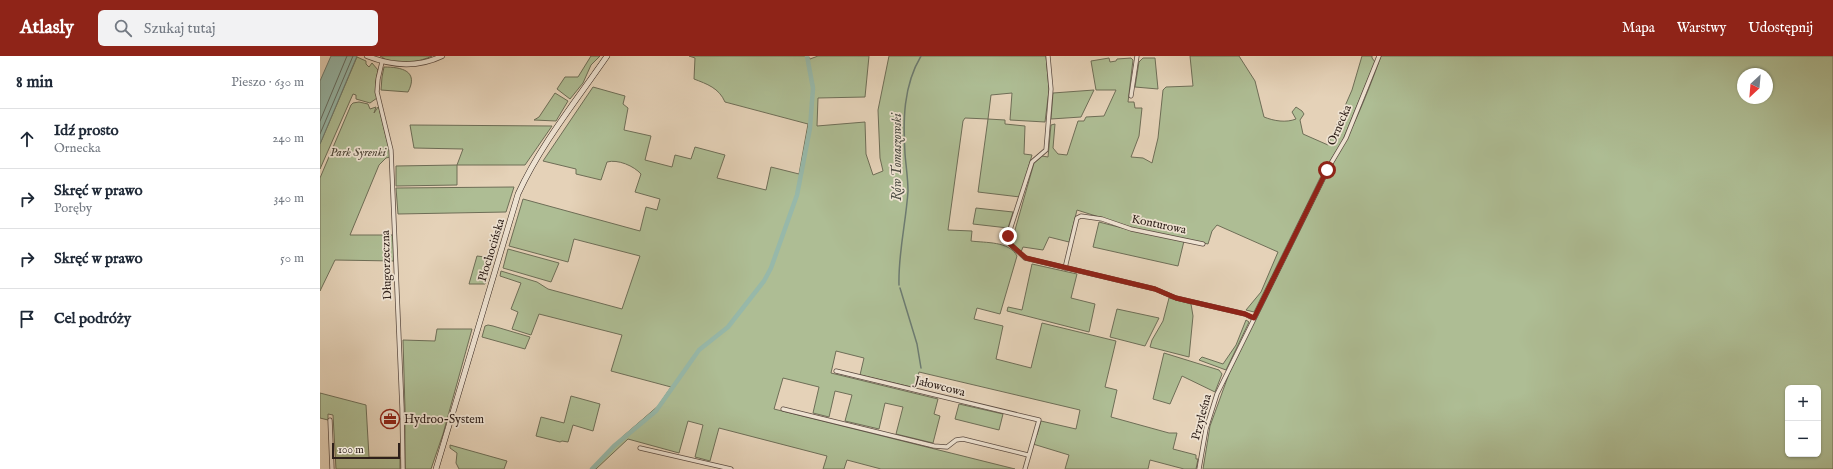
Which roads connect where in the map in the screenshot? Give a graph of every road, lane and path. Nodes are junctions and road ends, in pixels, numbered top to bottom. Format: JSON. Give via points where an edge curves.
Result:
{"nodes":[{"id":1,"x":442,"y":56,"type":"edge"},
{"id":2,"x":607,"y":56,"type":"edge"},
{"id":3,"x":1048,"y":56,"type":"edge"},
{"id":4,"x":1137,"y":56,"type":"edge"},
{"id":5,"x":1379,"y":56,"type":"edge"},
{"id":6,"x":369,"y":57,"type":"edge"},
{"id":7,"x":382,"y":62,"type":"junction"},
{"id":8,"x":1131,"y":96,"type":"dead end"},
{"id":9,"x":1203,"y":244,"type":"dead end"},
{"id":10,"x":1065,"y":268,"type":"junction"},
{"id":11,"x":1254,"y":318,"type":"junction"},
{"id":12,"x":836,"y":371,"type":"dead end"},
{"id":13,"x":1227,"y":372,"type":"joint"},
{"id":14,"x":783,"y":409,"type":"dead end"},
{"id":15,"x":330,"y":420,"type":"dead end"},
{"id":16,"x":640,"y":448,"type":"dead end"},
{"id":17,"x":1028,"y":455,"type":"junction"},
{"id":18,"x":332,"y":469,"type":"edge"},
{"id":19,"x":403,"y":469,"type":"edge"},
{"id":20,"x":436,"y":469,"type":"edge"},
{"id":21,"x":731,"y":469,"type":"edge"},
{"id":22,"x":1025,"y":469,"type":"edge"},
{"id":23,"x":1199,"y":469,"type":"edge"}],
"edges":[{"from":1,"to":7,"type":"street","via":[[411,65]]},
{"from":2,"to":20,"type":"main road","name":"Płochocińska","via":[[547,142],[518,194]]},
{"from":3,"to":10,"type":"street","via":[[1051,90],[1046,150],[1032,162],[1008,236],[1010,244],[1022,257]]},
{"from":4,"to":8,"type":"street"},
{"from":5,"to":11,"type":"street","name":"Ornecka","via":[[1346,138]]},
{"from":6,"to":7,"type":"street"},
{"from":7,"to":19,"type":"street","name":"Długorzeczna","via":[[378,83],[379,102],[391,150]]},
{"from":9,"to":10,"type":"street","name":"Konturowa","via":[[1081,216],[1077,218]]},
{"from":10,"to":11,"type":"street","via":[[1155,289],[1176,298]]},
{"from":11,"to":13,"type":"street","name":"Ornecka"},
{"from":12,"to":17,"type":"street","name":"Jałowcowa","via":[[1039,420]]},
{"from":13,"to":23,"type":"street","name":"Przyleśna","via":[[1211,409]]},
{"from":14,"to":17,"type":"street","via":[[934,446],[947,447],[956,440],[963,439]]},
{"from":15,"to":18,"type":"street"},
{"from":16,"to":21,"type":"street"},
{"from":17,"to":22,"type":"street"}]}
